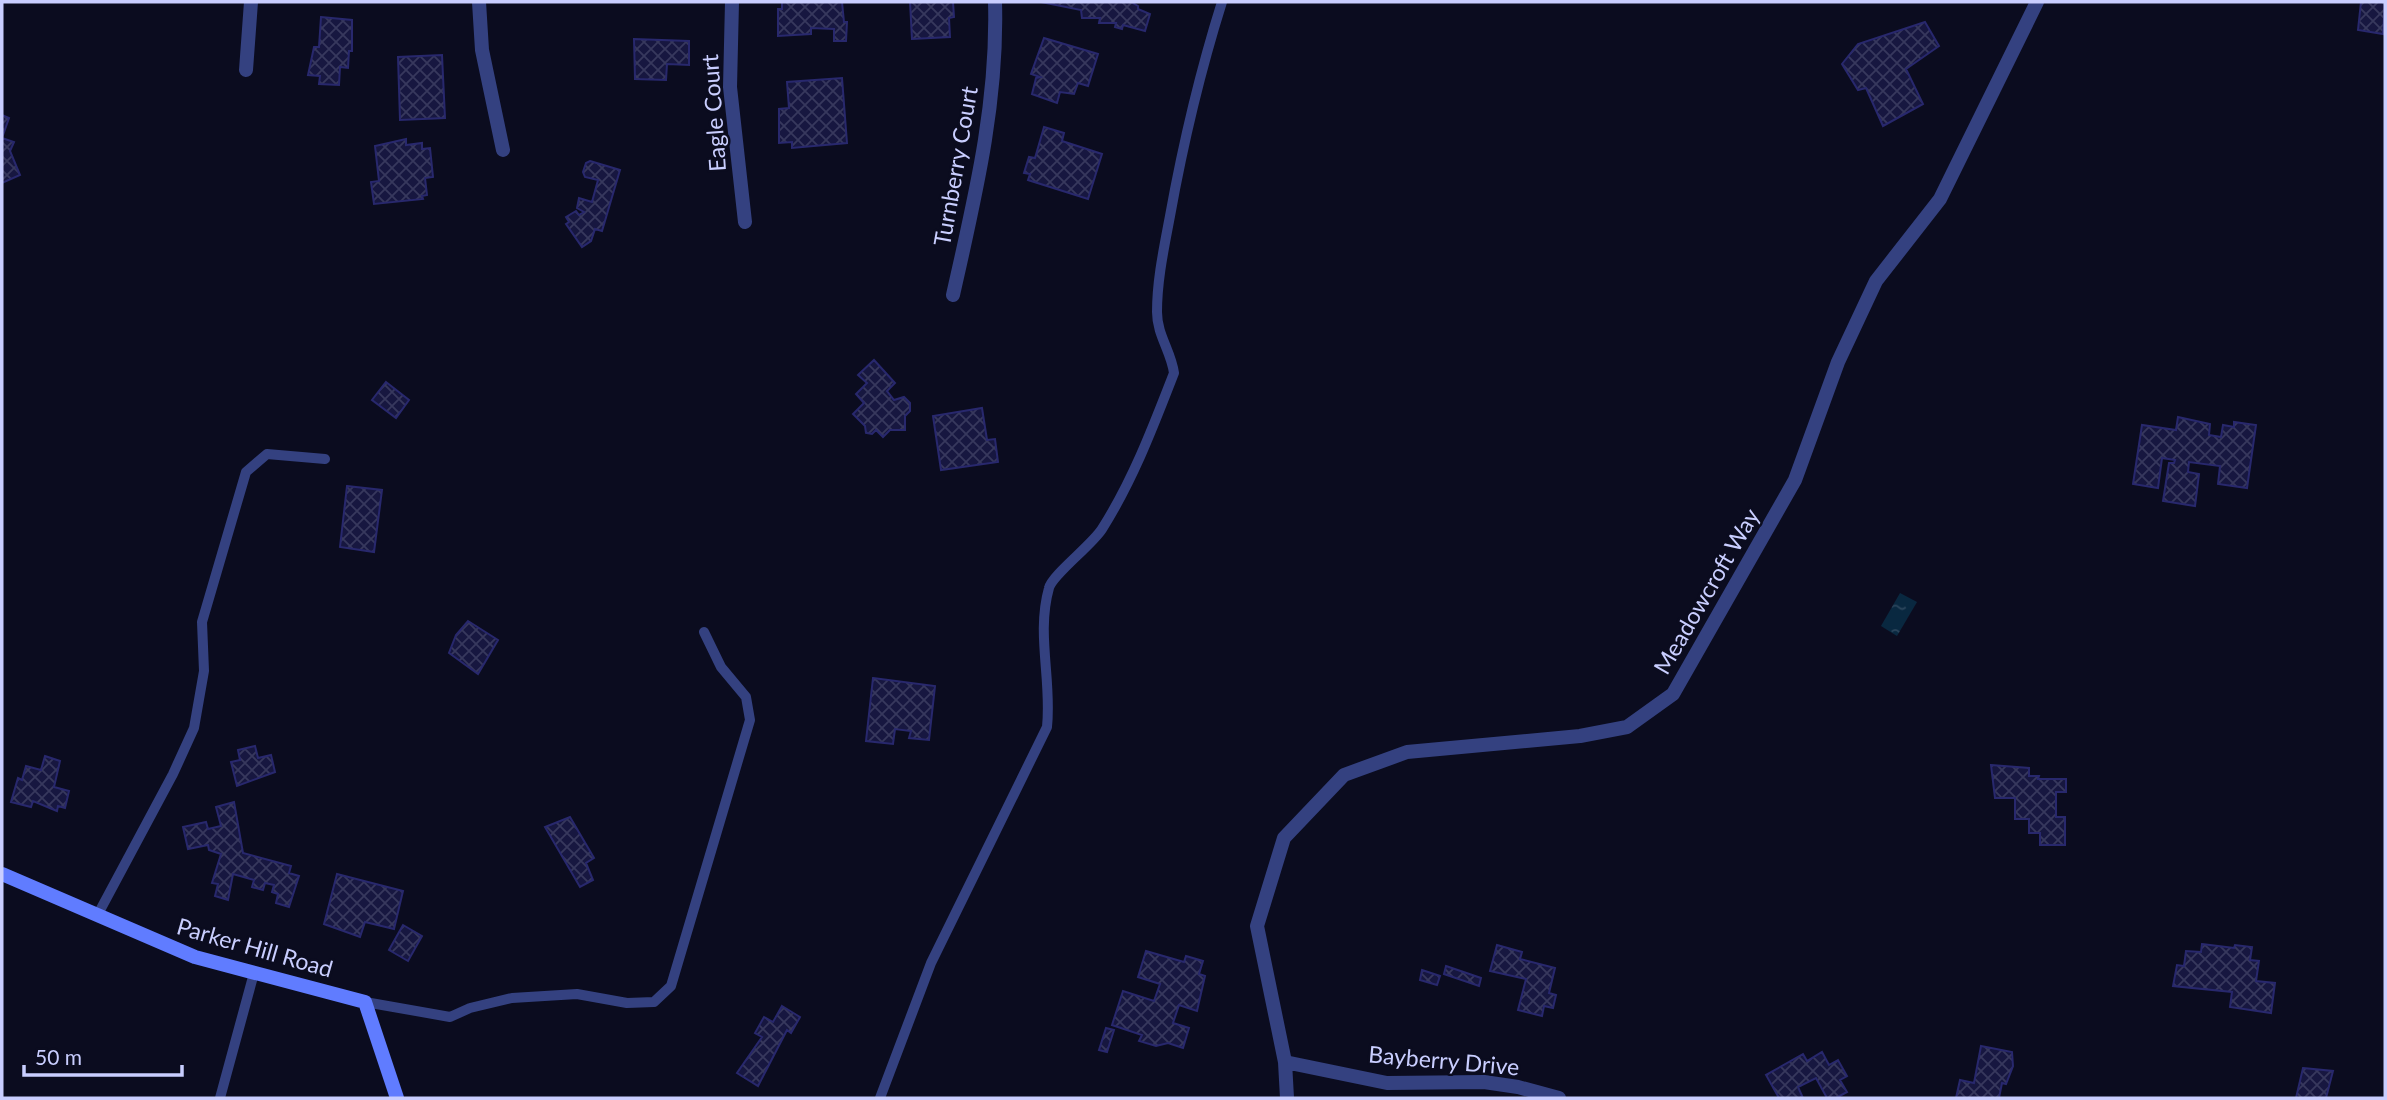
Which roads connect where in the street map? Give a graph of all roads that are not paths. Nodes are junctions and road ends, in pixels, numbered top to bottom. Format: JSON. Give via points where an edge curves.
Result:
{"nodes":[{"id":1,"x":251,"y":2,"type":"edge"},
{"id":2,"x":479,"y":2,"type":"edge"},
{"id":3,"x":732,"y":2,"type":"edge"},
{"id":4,"x":995,"y":2,"type":"edge"},
{"id":5,"x":1222,"y":2,"type":"edge"},
{"id":6,"x":2037,"y":2,"type":"edge"},
{"id":7,"x":246,"y":70,"type":"dead end"},
{"id":8,"x":503,"y":150,"type":"dead end"},
{"id":9,"x":745,"y":222,"type":"dead end"},
{"id":10,"x":953,"y":295,"type":"dead end"},
{"id":11,"x":325,"y":459,"type":"dead end"},
{"id":12,"x":704,"y":632,"type":"dead end"},
{"id":13,"x":2,"y":874,"type":"edge"},
{"id":14,"x":97,"y":916,"type":"junction"},
{"id":15,"x":254,"y":973,"type":"junction"},
{"id":16,"x":365,"y":1002,"type":"junction"},
{"id":17,"x":1285,"y":1062,"type":"junction"},
{"id":18,"x":220,"y":1098,"type":"edge"},
{"id":19,"x":397,"y":1098,"type":"edge"},
{"id":20,"x":880,"y":1098,"type":"edge"},
{"id":21,"x":1287,"y":1098,"type":"edge"},
{"id":22,"x":1559,"y":1098,"type":"edge"}],
"edges":[{"from":1,"to":7,"type":"street"},
{"from":2,"to":8,"type":"street","via":[[482,50]]},
{"from":3,"to":9,"type":"street","name":"Eagle Court","via":[[730,87]]},
{"from":4,"to":10,"type":"street","name":"Turnberry Court","via":[[993,94],[983,163]]},
{"from":5,"to":20,"type":"lane","via":[[1183,148],[1159,276],[1160,339],[1174,373],[1121,498],[1100,533],[1049,584],[1042,625],[1047,727],[931,963]]},
{"from":6,"to":17,"type":"street","name":"Meadowcroft Way","via":[[1940,199],[1876,281],[1838,362],[1796,480],[1673,694],[1627,727],[1580,736],[1406,752],[1356,770],[1344,775],[1284,838],[1257,926]]},
{"from":11,"to":14,"type":"lane","via":[[267,454],[246,471],[202,622],[204,671],[194,728]]},
{"from":12,"to":16,"type":"lane","via":[[721,667],[746,696],[750,720],[671,986],[654,1002],[627,1003],[577,994],[512,998],[450,1017]]},
{"from":13,"to":14,"type":"street","name":"Parker Hill Road"},
{"from":14,"to":15,"type":"street","name":"Parker Hill Road","via":[[195,957]]},
{"from":15,"to":16,"type":"street","name":"Parker Hill Road"},
{"from":15,"to":18,"type":"lane"},
{"from":16,"to":19,"type":"street"},
{"from":17,"to":21,"type":"street","name":"Meadowcroft Way"},
{"from":17,"to":22,"type":"street","name":"Bayberry Drive","via":[[1387,1083],[1484,1082]]}]}
